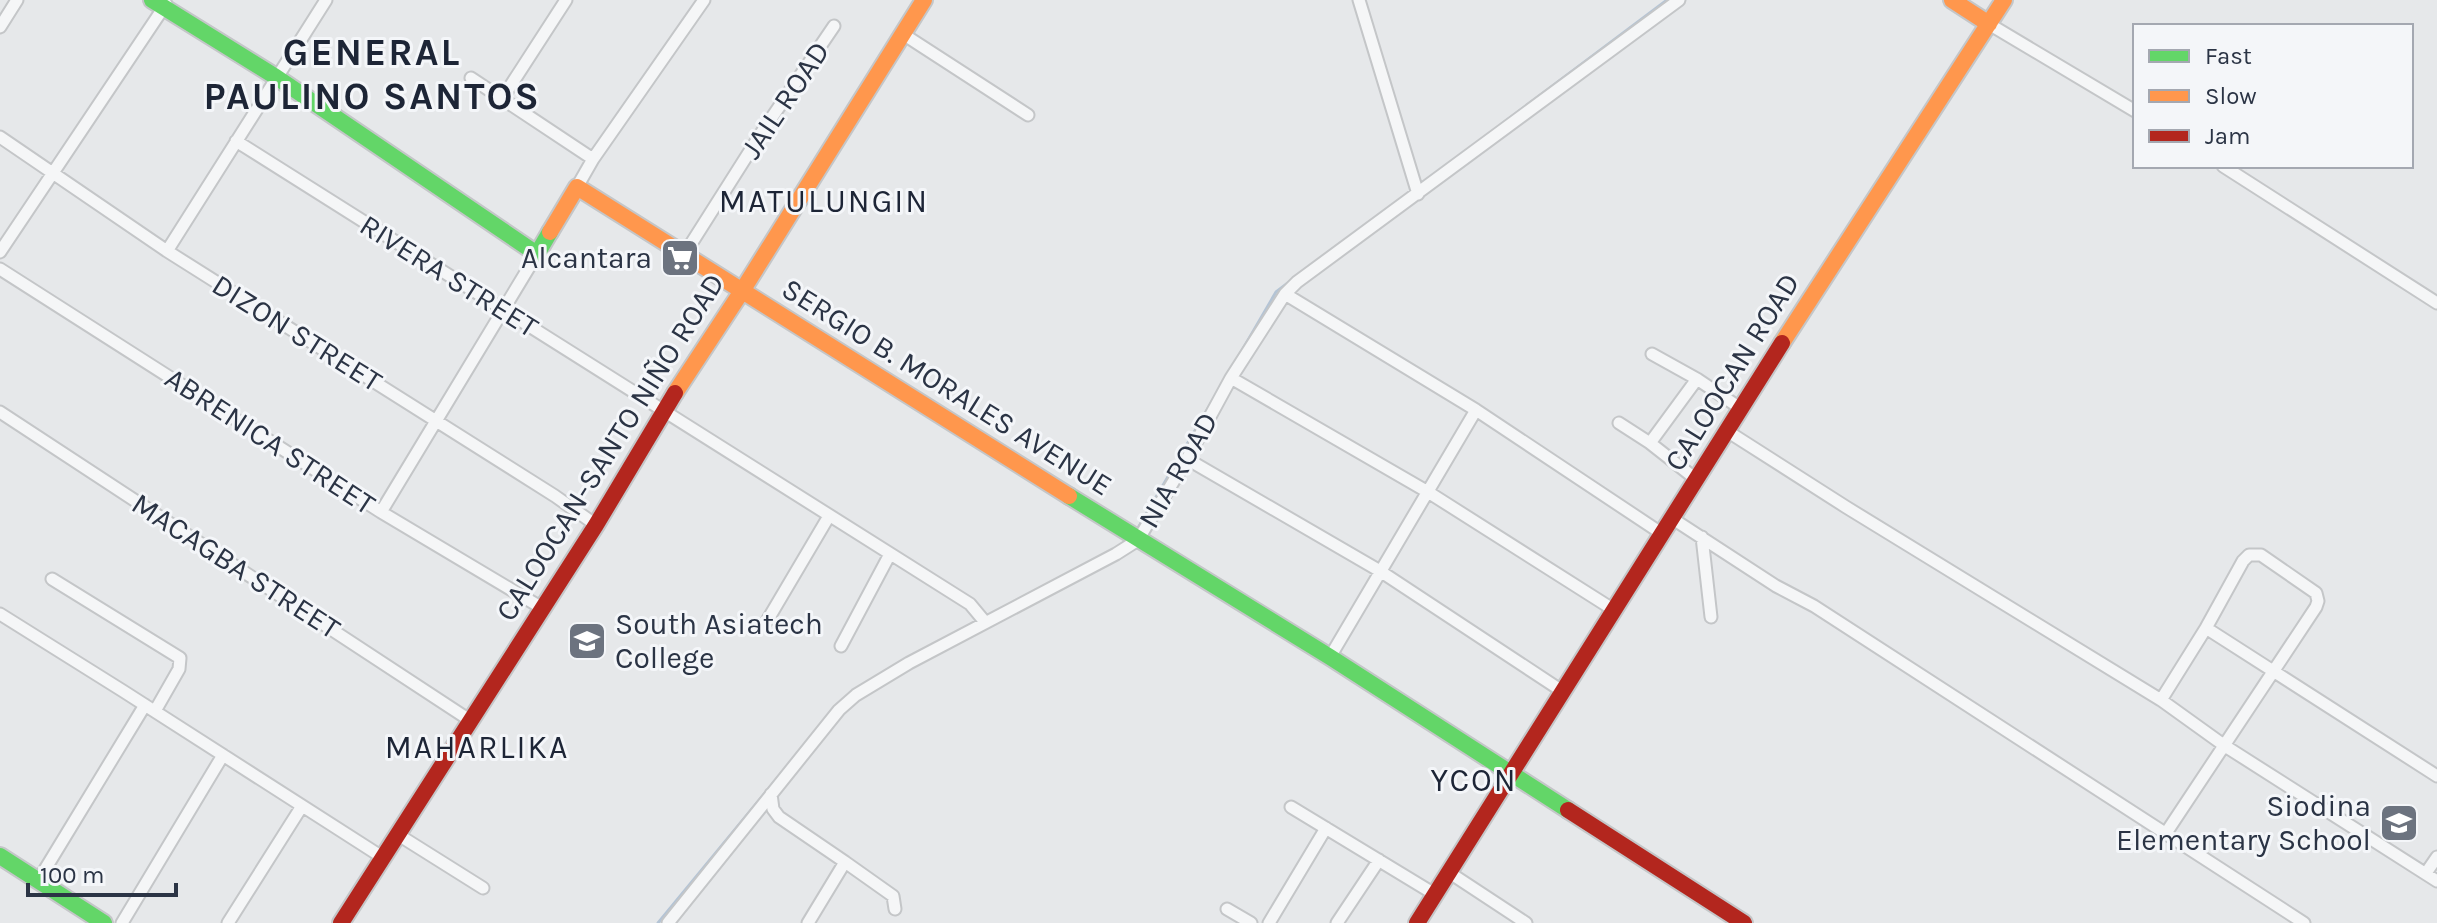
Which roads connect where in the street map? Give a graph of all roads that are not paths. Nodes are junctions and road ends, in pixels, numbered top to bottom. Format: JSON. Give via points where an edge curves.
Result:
{"nodes":[{"id":1,"x":17,"y":0,"type":"edge"},
{"id":2,"x":326,"y":0,"type":"edge"},
{"id":3,"x":566,"y":0,"type":"edge"},
{"id":4,"x":704,"y":0,"type":"edge"},
{"id":5,"x":924,"y":0,"type":"edge"},
{"id":6,"x":1359,"y":0,"type":"edge"},
{"id":7,"x":1679,"y":0,"type":"edge"},
{"id":8,"x":1952,"y":0,"type":"edge"},
{"id":9,"x":2004,"y":0,"type":"edge"},
{"id":10,"x":161,"y":3,"type":"edge"},
{"id":11,"x":1989,"y":24,"type":"junction"},
{"id":12,"x":834,"y":26,"type":"dead end"},
{"id":13,"x":0,"y":27,"type":"edge"},
{"id":14,"x":903,"y":34,"type":"junction"},
{"id":15,"x":276,"y":77,"type":"junction"},
{"id":16,"x":471,"y":78,"type":"dead end"},
{"id":17,"x":502,"y":99,"type":"junction"},
{"id":18,"x":2133,"y":110,"type":"edge"},
{"id":19,"x":1028,"y":115,"type":"dead end"},
{"id":20,"x":0,"y":137,"type":"edge"},
{"id":21,"x":236,"y":141,"type":"junction"},
{"id":22,"x":593,"y":159,"type":"junction"},
{"id":23,"x":2226,"y":168,"type":"edge"},
{"id":24,"x":54,"y":172,"type":"junction"},
{"id":25,"x":577,"y":187,"type":"junction"},
{"id":26,"x":1418,"y":194,"type":"junction"},
{"id":27,"x":167,"y":251,"type":"junction"},
{"id":28,"x":0,"y":252,"type":"edge"},
{"id":29,"x":537,"y":254,"type":"junction"},
{"id":30,"x":684,"y":255,"type":"junction"},
{"id":31,"x":0,"y":269,"type":"edge"},
{"id":32,"x":742,"y":291,"type":"junction"},
{"id":33,"x":1285,"y":294,"type":"junction"},
{"id":34,"x":2437,"y":303,"type":"edge"},
{"id":35,"x":504,"y":311,"type":"junction"},
{"id":36,"x":1652,"y":354,"type":"dead end"},
{"id":37,"x":1231,"y":378,"type":"junction"},
{"id":38,"x":1697,"y":379,"type":"junction"},
{"id":39,"x":1740,"y":408,"type":"junction"},
{"id":40,"x":1476,"y":410,"type":"junction"},
{"id":41,"x":0,"y":412,"type":"edge"},
{"id":42,"x":663,"y":412,"type":"junction"},
{"id":43,"x":436,"y":421,"type":"junction"},
{"id":44,"x":1619,"y":423,"type":"dead end"},
{"id":45,"x":1727,"y":431,"type":"junction"},
{"id":46,"x":1650,"y":443,"type":"junction"},
{"id":47,"x":1187,"y":459,"type":"junction"},
{"id":48,"x":1697,"y":480,"type":"junction"},
{"id":49,"x":1428,"y":492,"type":"junction"},
{"id":50,"x":381,"y":512,"type":"junction"},
{"id":51,"x":829,"y":516,"type":"junction"},
{"id":52,"x":1673,"y":519,"type":"junction"},
{"id":53,"x":596,"y":525,"type":"junction"},
{"id":54,"x":1661,"y":533,"type":"junction"},
{"id":55,"x":1702,"y":537,"type":"junction"},
{"id":56,"x":1138,"y":540,"type":"junction"},
{"id":57,"x":890,"y":554,"type":"junction"},
{"id":58,"x":1380,"y":571,"type":"junction"},
{"id":59,"x":52,"y":579,"type":"dead end"},
{"id":60,"x":542,"y":608,"type":"junction"},
{"id":61,"x":1614,"y":610,"type":"junction"},
{"id":62,"x":0,"y":614,"type":"edge"},
{"id":63,"x":1711,"y":617,"type":"dead end"},
{"id":64,"x":983,"y":618,"type":"junction"},
{"id":65,"x":767,"y":621,"type":"dead end"},
{"id":66,"x":2206,"y":628,"type":"junction"},
{"id":67,"x":841,"y":646,"type":"dead end"},
{"id":68,"x":1330,"y":657,"type":"junction"},
{"id":69,"x":2274,"y":673,"type":"junction"},
{"id":70,"x":1562,"y":691,"type":"junction"},
{"id":71,"x":2161,"y":700,"type":"junction"},
{"id":72,"x":150,"y":708,"type":"junction"},
{"id":73,"x":471,"y":721,"type":"junction"},
{"id":74,"x":2225,"y":746,"type":"junction"},
{"id":75,"x":223,"y":755,"type":"junction"},
{"id":76,"x":1512,"y":776,"type":"junction"},
{"id":77,"x":2437,"y":776,"type":"edge"},
{"id":78,"x":771,"y":794,"type":"junction"},
{"id":79,"x":302,"y":806,"type":"junction"},
{"id":80,"x":1291,"y":807,"type":"dead end"},
{"id":81,"x":1326,"y":828,"type":"junction"},
{"id":82,"x":2166,"y":833,"type":"junction"},
{"id":83,"x":397,"y":834,"type":"junction"},
{"id":84,"x":0,"y":856,"type":"edge"},
{"id":85,"x":382,"y":857,"type":"junction"},
{"id":86,"x":2437,"y":857,"type":"edge"},
{"id":87,"x":1379,"y":860,"type":"junction"},
{"id":88,"x":845,"y":862,"type":"junction"},
{"id":89,"x":1450,"y":873,"type":"junction"},
{"id":90,"x":2426,"y":873,"type":"junction"},
{"id":91,"x":38,"y":881,"type":"junction"},
{"id":92,"x":2437,"y":881,"type":"edge"},
{"id":93,"x":483,"y":888,"type":"dead end"},
{"id":94,"x":1436,"y":895,"type":"junction"},
{"id":95,"x":895,"y":909,"type":"dead end"},
{"id":96,"x":1227,"y":909,"type":"dead end"},
{"id":97,"x":104,"y":923,"type":"edge"},
{"id":98,"x":122,"y":923,"type":"edge"},
{"id":99,"x":228,"y":923,"type":"edge"},
{"id":100,"x":341,"y":923,"type":"edge"},
{"id":101,"x":668,"y":923,"type":"edge"},
{"id":102,"x":808,"y":923,"type":"edge"},
{"id":103,"x":1251,"y":923,"type":"edge"},
{"id":104,"x":1269,"y":923,"type":"edge"},
{"id":105,"x":1337,"y":923,"type":"edge"},
{"id":106,"x":1417,"y":923,"type":"edge"},
{"id":107,"x":1526,"y":923,"type":"edge"},
{"id":108,"x":1744,"y":923,"type":"edge"},
{"id":109,"x":2304,"y":923,"type":"edge"}],
"edges":[{"from":1,"to":13,"type":"street"},
{"from":2,"to":15,"type":"street"},
{"from":3,"to":17,"type":"street"},
{"from":4,"to":22,"type":"street"},
{"from":5,"to":14,"type":"street","name":"CALOOCAN-SANTO NIÑO ROAD"},
{"from":6,"to":26,"type":"street"},
{"from":7,"to":26,"type":"street","name":"NIA ROAD"},
{"from":8,"to":11,"type":"street"},
{"from":9,"to":11,"type":"street","name":"CALOOCAN ROAD"},
{"from":10,"to":15,"type":"street"},
{"from":10,"to":24,"type":"street"},
{"from":11,"to":18,"type":"street"},
{"from":11,"to":39,"type":"street","name":"CALOOCAN ROAD"},
{"from":12,"to":30,"type":"street","name":"JAIL ROAD"},
{"from":14,"to":19,"type":"street"},
{"from":14,"to":32,"type":"street","name":"CALOOCAN-SANTO NIÑO ROAD"},
{"from":15,"to":21,"type":"street"},
{"from":15,"to":29,"type":"street"},
{"from":16,"to":17,"type":"street"},
{"from":17,"to":22,"type":"street"},
{"from":20,"to":24,"type":"street","name":"DIZON STREET"},
{"from":21,"to":27,"type":"street"},
{"from":21,"to":35,"type":"street","name":"RIVERA STREET"},
{"from":22,"to":25,"type":"street"},
{"from":23,"to":34,"type":"street"},
{"from":24,"to":27,"type":"street","name":"DIZON STREET"},
{"from":24,"to":28,"type":"street"},
{"from":25,"to":29,"type":"street"},
{"from":25,"to":30,"type":"street","name":"SERGIO B. MORALES AVENUE"},
{"from":26,"to":33,"type":"street","name":"NIA ROAD"},
{"from":27,"to":43,"type":"street","name":"DIZON STREET"},
{"from":29,"to":35,"type":"street"},
{"from":30,"to":32,"type":"street","name":"SERGIO B. MORALES AVENUE"},
{"from":31,"to":50,"type":"street","name":"ABRENICA STREET"},
{"from":32,"to":42,"type":"street","name":"CALOOCAN-SANTO NIÑO ROAD"},
{"from":32,"to":56,"type":"street","name":"SERGIO B. MORALES AVENUE"},
{"from":33,"to":37,"type":"street","name":"NIA ROAD"},
{"from":33,"to":40,"type":"street"},
{"from":35,"to":42,"type":"street","name":"RIVERA STREET"},
{"from":35,"to":43,"type":"street"},
{"from":36,"to":38,"type":"street"},
{"from":37,"to":47,"type":"street","name":"NIA ROAD"},
{"from":37,"to":49,"type":"street"},
{"from":38,"to":39,"type":"street"},
{"from":38,"to":46,"type":"street"},
{"from":39,"to":45,"type":"street","name":"CALOOCAN ROAD"},
{"from":40,"to":49,"type":"street"},
{"from":40,"to":54,"type":"street"},
{"from":41,"to":73,"type":"street","name":"MACAGBA STREET"},
{"from":42,"to":51,"type":"street","name":"RIVERA STREET"},
{"from":42,"to":53,"type":"street","name":"CALOOCAN-SANTO NIÑO ROAD"},
{"from":43,"to":50,"type":"street"},
{"from":43,"to":53,"type":"street","name":"DIZON STREET"},
{"from":44,"to":46,"type":"street"},
{"from":45,"to":48,"type":"street","name":"CALOOCAN ROAD"},
{"from":45,"to":71,"type":"street"},
{"from":46,"to":48,"type":"street"},
{"from":47,"to":56,"type":"street","name":"NIA ROAD"},
{"from":47,"to":58,"type":"street"},
{"from":48,"to":52,"type":"street","name":"CALOOCAN ROAD"},
{"from":49,"to":58,"type":"street"},
{"from":49,"to":61,"type":"street"},
{"from":50,"to":60,"type":"street","name":"ABRENICA STREET"},
{"from":51,"to":57,"type":"street","name":"RIVERA STREET"},
{"from":51,"to":65,"type":"street"},
{"from":52,"to":54,"type":"street","name":"CALOOCAN ROAD"},
{"from":52,"to":55,"type":"street"},
{"from":53,"to":60,"type":"street","name":"CALOOCAN-SANTO NIÑO ROAD"},
{"from":54,"to":61,"type":"street","name":"CALOOCAN ROAD"},
{"from":55,"to":63,"type":"street"},
{"from":55,"to":82,"type":"street"},
{"from":56,"to":64,"type":"street","name":"NIA ROAD"},
{"from":56,"to":68,"type":"street","name":"SERGIO B. MORALES AVENUE"},
{"from":57,"to":64,"type":"street","name":"RIVERA STREET","via":[[970,604]]},
{"from":57,"to":67,"type":"street"},
{"from":58,"to":68,"type":"street"},
{"from":58,"to":70,"type":"street"},
{"from":59,"to":72,"type":"street","via":[[180,658],[179,669]]},
{"from":60,"to":73,"type":"street","name":"CALOOCAN-SANTO NIÑO ROAD"},
{"from":61,"to":70,"type":"street","name":"CALOOCAN ROAD"},
{"from":62,"to":72,"type":"street"},
{"from":64,"to":78,"type":"street","name":"NIA ROAD","via":[[856,695]]},
{"from":66,"to":69,"type":"street"},
{"from":66,"to":69,"type":"street","via":[[2243,561],[2261,555],[2318,597]]},
{"from":66,"to":71,"type":"street"},
{"from":68,"to":76,"type":"street","name":"SERGIO B. MORALES AVENUE"},
{"from":69,"to":74,"type":"street"},
{"from":69,"to":77,"type":"street"},
{"from":70,"to":76,"type":"street","name":"CALOOCAN ROAD"},
{"from":71,"to":74,"type":"street"},
{"from":72,"to":75,"type":"street"},
{"from":72,"to":91,"type":"street"},
{"from":73,"to":83,"type":"street","name":"CALOOCAN-SANTO NIÑO ROAD"},
{"from":74,"to":82,"type":"street"},
{"from":74,"to":90,"type":"street"},
{"from":75,"to":79,"type":"street"},
{"from":75,"to":98,"type":"street"},
{"from":76,"to":89,"type":"street","name":"CALOOCAN ROAD"},
{"from":76,"to":108,"type":"street","name":"SERGIO B. MORALES AVENUE"},
{"from":78,"to":88,"type":"street","via":[[779,817]]},
{"from":78,"to":101,"type":"street","name":"NIA ROAD"},
{"from":79,"to":85,"type":"street"},
{"from":79,"to":99,"type":"street"},
{"from":80,"to":81,"type":"street"},
{"from":81,"to":87,"type":"street"},
{"from":81,"to":104,"type":"street"},
{"from":82,"to":109,"type":"street"},
{"from":83,"to":85,"type":"street","name":"CALOOCAN-SANTO NIÑO ROAD"},
{"from":83,"to":93,"type":"street"},
{"from":84,"to":91,"type":"street"},
{"from":85,"to":100,"type":"street","name":"CALOOCAN-SANTO NIÑO ROAD"},
{"from":86,"to":90,"type":"street"},
{"from":87,"to":94,"type":"street"},
{"from":87,"to":105,"type":"street"},
{"from":88,"to":95,"type":"street","via":[[893,896]]},
{"from":88,"to":102,"type":"street"},
{"from":89,"to":94,"type":"street","name":"CALOOCAN ROAD"},
{"from":89,"to":107,"type":"street"},
{"from":90,"to":92,"type":"street"},
{"from":91,"to":97,"type":"street"},
{"from":94,"to":106,"type":"street","name":"CALOOCAN ROAD"},
{"from":96,"to":103,"type":"street"}]}
